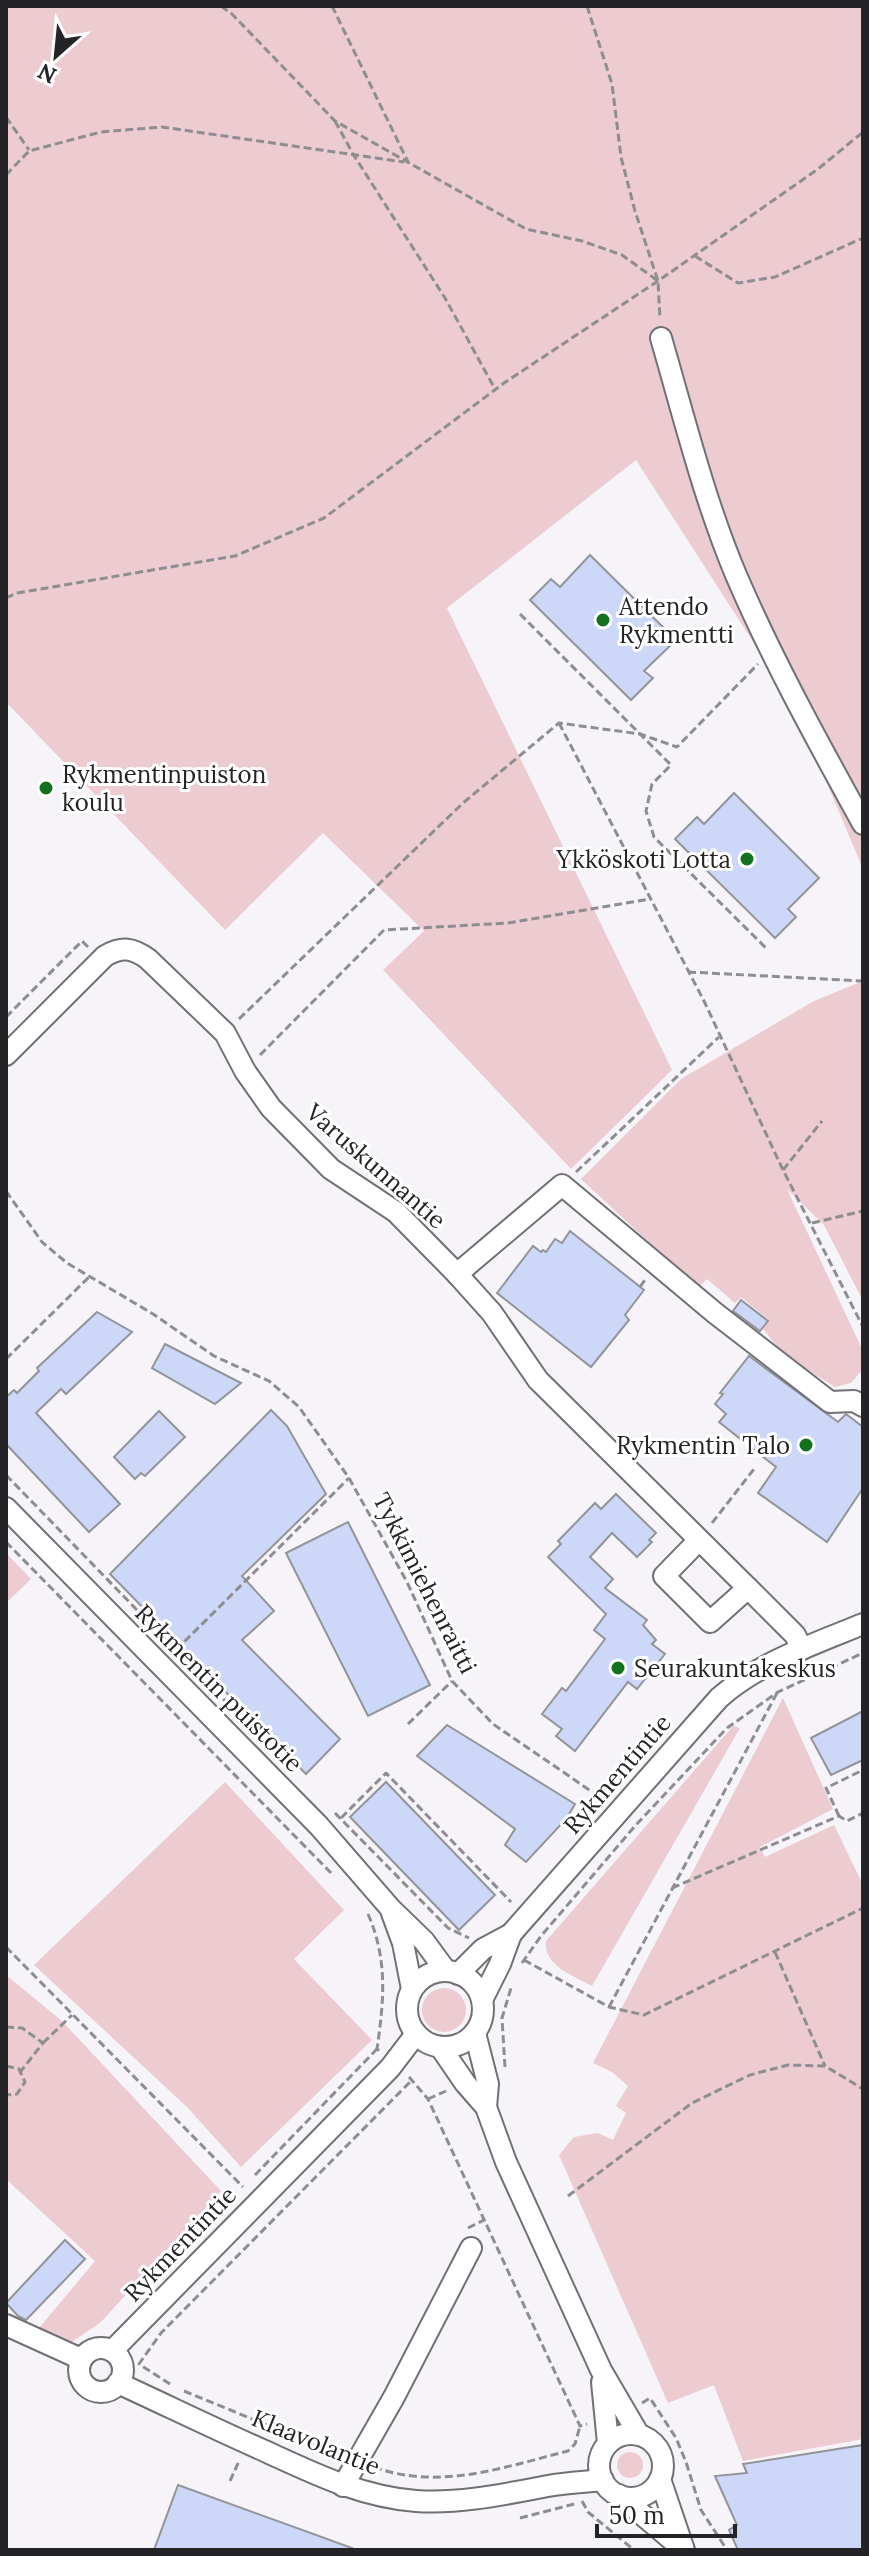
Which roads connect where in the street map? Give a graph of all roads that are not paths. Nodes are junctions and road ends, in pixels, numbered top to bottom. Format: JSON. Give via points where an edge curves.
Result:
{"nodes":[{"id":1,"x":661,"y":338,"type":"road end"},
{"id":2,"x":863,"y":824,"type":"edge"},
{"id":3,"x":6,"y":1055,"type":"edge"},
{"id":4,"x":457,"y":1274,"type":"junction"},
{"id":5,"x":863,"y":1406,"type":"edge"},
{"id":6,"x":6,"y":1508,"type":"edge"},
{"id":7,"x":699,"y":1540,"type":"junction"},
{"id":8,"x":748,"y":1588,"type":"junction"},
{"id":9,"x":863,"y":1624,"type":"edge"},
{"id":10,"x":802,"y":1649,"type":"junction"},
{"id":11,"x":391,"y":1909,"type":"junction"},
{"id":12,"x":511,"y":1934,"type":"junction"},
{"id":13,"x":452,"y":1972,"type":"junction"},
{"id":14,"x":412,"y":1989,"type":"junction"},
{"id":15,"x":482,"y":2000,"type":"junction"},
{"id":16,"x":475,"y":2033,"type":"junction"},
{"id":17,"x":416,"y":2034,"type":"junction"},
{"id":18,"x":441,"y":2048,"type":"junction"},
{"id":19,"x":486,"y":2107,"type":"junction"},
{"id":20,"x":471,"y":2248,"type":"dead end"},
{"id":21,"x":6,"y":2325,"type":"edge"},
{"id":22,"x":112,"y":2351,"type":"junction"},
{"id":23,"x":81,"y":2359,"type":"junction"},
{"id":24,"x":118,"y":2383,"type":"junction"},
{"id":25,"x":615,"y":2415,"type":"junction"},
{"id":26,"x":639,"y":2435,"type":"junction"},
{"id":27,"x":603,"y":2462,"type":"junction"},
{"id":28,"x":660,"y":2479,"type":"junction"},
{"id":29,"x":343,"y":2486,"type":"junction"},
{"id":30,"x":619,"y":2495,"type":"junction"},
{"id":31,"x":684,"y":2550,"type":"edge"}],
"edges":[{"from":1,"to":2,"type":"street","via":[[704,488],[735,573]]},
{"from":3,"to":4,"type":"street","name":"Varuskunnantie","via":[[105,956],[127,948],[148,959],[225,1033],[271,1108],[331,1169],[396,1212]]},
{"from":4,"to":5,"type":"street","via":[[562,1185],[830,1402]]},
{"from":4,"to":7,"type":"street","name":"Varuskunnantie","via":[[492,1313],[538,1380]]},
{"from":6,"to":11,"type":"street","name":"Rykmentin puistotie","via":[[319,1826]]},
{"from":7,"to":8,"type":"street","name":"Varuskunnantie"},
{"from":7,"to":8,"type":"street","via":[[664,1576],[710,1622]]},
{"from":8,"to":10,"type":"street","name":"Varuskunnantie","via":[[795,1635]]},
{"from":9,"to":10,"type":"street","name":"Rykmentintie"},
{"from":10,"to":12,"type":"street","name":"Rykmentintie","via":[[735,1683],[719,1698]]},
{"from":11,"to":13,"type":"street","name":"Rykmentin puistotie"},
{"from":11,"to":14,"type":"street","name":"Rykmentin puistotie"},
{"from":12,"to":13,"type":"street","name":"Rykmentintie"},
{"from":12,"to":15,"type":"street","name":"Rykmentintie"},
{"from":13,"to":14,"type":"street","via":[[433,1973]]},
{"from":13,"to":15,"type":"street","via":[[473,1984]]},
{"from":14,"to":17,"type":"street","via":[[407,2012]]},
{"from":15,"to":16,"type":"street"},
{"from":16,"to":18,"type":"street","via":[[460,2044]]},
{"from":16,"to":19,"type":"street","via":[[488,2084]]},
{"from":17,"to":18,"type":"street"},
{"from":17,"to":22,"type":"street","name":"Rykmentintie","via":[[394,2063]]},
{"from":18,"to":19,"type":"street"},
{"from":19,"to":25,"type":"street","via":[[601,2370]]},
{"from":20,"to":29,"type":"street"},
{"from":21,"to":23,"type":"street"},
{"from":22,"to":23,"type":"street","via":[[99,2348]]},
{"from":22,"to":24,"type":"street","via":[[122,2366]]},
{"from":23,"to":24,"type":"street","via":[[79,2375],[88,2387],[104,2391]]},
{"from":24,"to":29,"type":"street","name":"Klaavolantie"},
{"from":25,"to":26,"type":"street"},
{"from":25,"to":27,"type":"street"},
{"from":26,"to":27,"type":"street","via":[[622,2435]]},
{"from":26,"to":28,"type":"street","via":[[660,2452]]},
{"from":27,"to":29,"type":"street","name":"Klaavolantie","via":[[577,2487],[552,2485],[436,2502],[386,2498]]},
{"from":27,"to":30,"type":"street"},
{"from":28,"to":30,"type":"street","via":[[640,2496]]},
{"from":28,"to":31,"type":"street"},
{"from":30,"to":31,"type":"street"}]}
